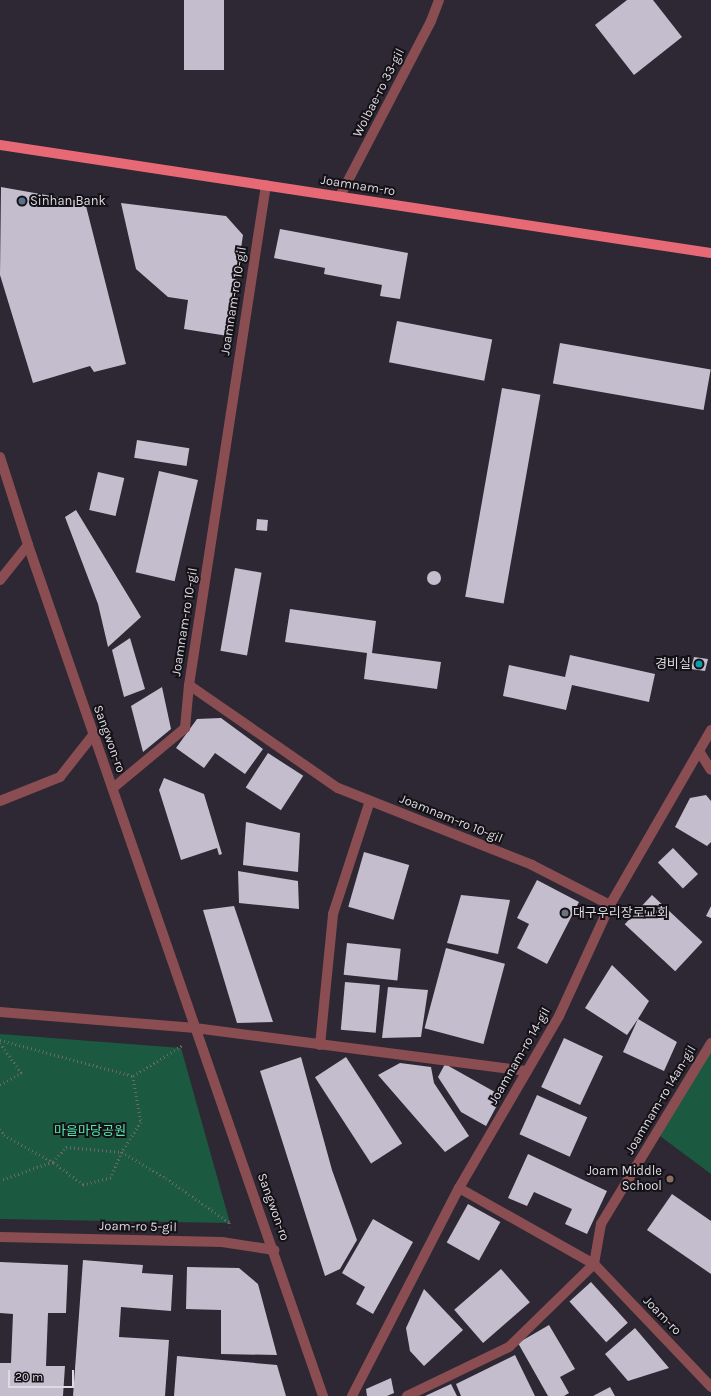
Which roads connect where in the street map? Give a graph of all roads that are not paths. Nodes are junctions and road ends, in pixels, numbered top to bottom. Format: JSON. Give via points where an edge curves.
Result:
{"nodes":[{"id":1,"x":439,"y":0,"type":"edge"},
{"id":2,"x":0,"y":145,"type":"edge"},
{"id":3,"x":266,"y":185,"type":"junction"},
{"id":4,"x":340,"y":196,"type":"junction"},
{"id":5,"x":711,"y":253,"type":"edge"},
{"id":6,"x":0,"y":457,"type":"edge"},
{"id":7,"x":28,"y":545,"type":"junction"},
{"id":8,"x":0,"y":580,"type":"edge"},
{"id":9,"x":189,"y":685,"type":"junction"},
{"id":10,"x":711,"y":730,"type":"edge"},
{"id":11,"x":93,"y":735,"type":"junction"},
{"id":12,"x":699,"y":752,"type":"junction"},
{"id":13,"x":711,"y":770,"type":"edge"},
{"id":14,"x":113,"y":788,"type":"junction"},
{"id":15,"x":0,"y":801,"type":"edge"},
{"id":16,"x":370,"y":801,"type":"junction"},
{"id":17,"x":610,"y":905,"type":"junction"},
{"id":18,"x":0,"y":1012,"type":"edge"},
{"id":19,"x":195,"y":1028,"type":"junction"},
{"id":20,"x":711,"y":1043,"type":"edge"},
{"id":21,"x":320,"y":1045,"type":"junction"},
{"id":22,"x":527,"y":1071,"type":"junction"},
{"id":23,"x":460,"y":1188,"type":"junction"},
{"id":24,"x":0,"y":1237,"type":"edge"},
{"id":25,"x":274,"y":1250,"type":"junction"},
{"id":26,"x":594,"y":1264,"type":"junction"},
{"id":27,"x":711,"y":1387,"type":"edge"},
{"id":28,"x":323,"y":1396,"type":"edge"},
{"id":29,"x":352,"y":1396,"type":"edge"},
{"id":30,"x":406,"y":1396,"type":"edge"}],
"edges":[{"from":1,"to":4,"type":"street","name":"Wolbae-ro 33-gil","via":[[431,21]]},
{"from":2,"to":3,"type":"main road","name":"Joamnam-ro"},
{"from":3,"to":4,"type":"main road","name":"Joamnam-ro"},
{"from":3,"to":9,"type":"street","name":"Joamnam-ro 10-gil"},
{"from":4,"to":5,"type":"main road","name":"Joamnam-ro"},
{"from":6,"to":7,"type":"street","name":"Sangwon-ro"},
{"from":7,"to":8,"type":"street"},
{"from":7,"to":11,"type":"street","name":"Sangwon-ro"},
{"from":9,"to":14,"type":"street","via":[[185,728]]},
{"from":9,"to":16,"type":"street","name":"Joamnam-ro 10-gil","via":[[338,788]]},
{"from":10,"to":12,"type":"street","name":"Joamnam-ro 14-gil"},
{"from":11,"to":14,"type":"street","name":"Sangwon-ro"},
{"from":11,"to":15,"type":"street","via":[[60,777]]},
{"from":12,"to":13,"type":"street"},
{"from":12,"to":17,"type":"street","name":"Joamnam-ro 14-gil"},
{"from":14,"to":19,"type":"street","name":"Sangwon-ro"},
{"from":16,"to":17,"type":"street","name":"Joamnam-ro 10-gil","via":[[532,865]]},
{"from":16,"to":21,"type":"street","via":[[333,914]]},
{"from":17,"to":22,"type":"street","name":"Joamnam-ro 14-gil","via":[[559,1016]]},
{"from":18,"to":19,"type":"street"},
{"from":19,"to":21,"type":"street"},
{"from":19,"to":25,"type":"street","name":"Sangwon-ro"},
{"from":20,"to":26,"type":"street","name":"Joamnam-ro 14an-gil","via":[[601,1224]]},
{"from":21,"to":22,"type":"street"},
{"from":22,"to":23,"type":"street","name":"Joamnam-ro 14-gil"},
{"from":23,"to":26,"type":"street","name":"Joam-ro"},
{"from":23,"to":29,"type":"street","name":"Joamnam-ro 14-gil"},
{"from":24,"to":25,"type":"street","name":"Joam-ro 5-gil","via":[[222,1242]]},
{"from":25,"to":28,"type":"street","name":"Sangwon-ro"},
{"from":26,"to":27,"type":"street","name":"Joam-ro"},
{"from":26,"to":30,"type":"street","via":[[509,1348]]}]}
